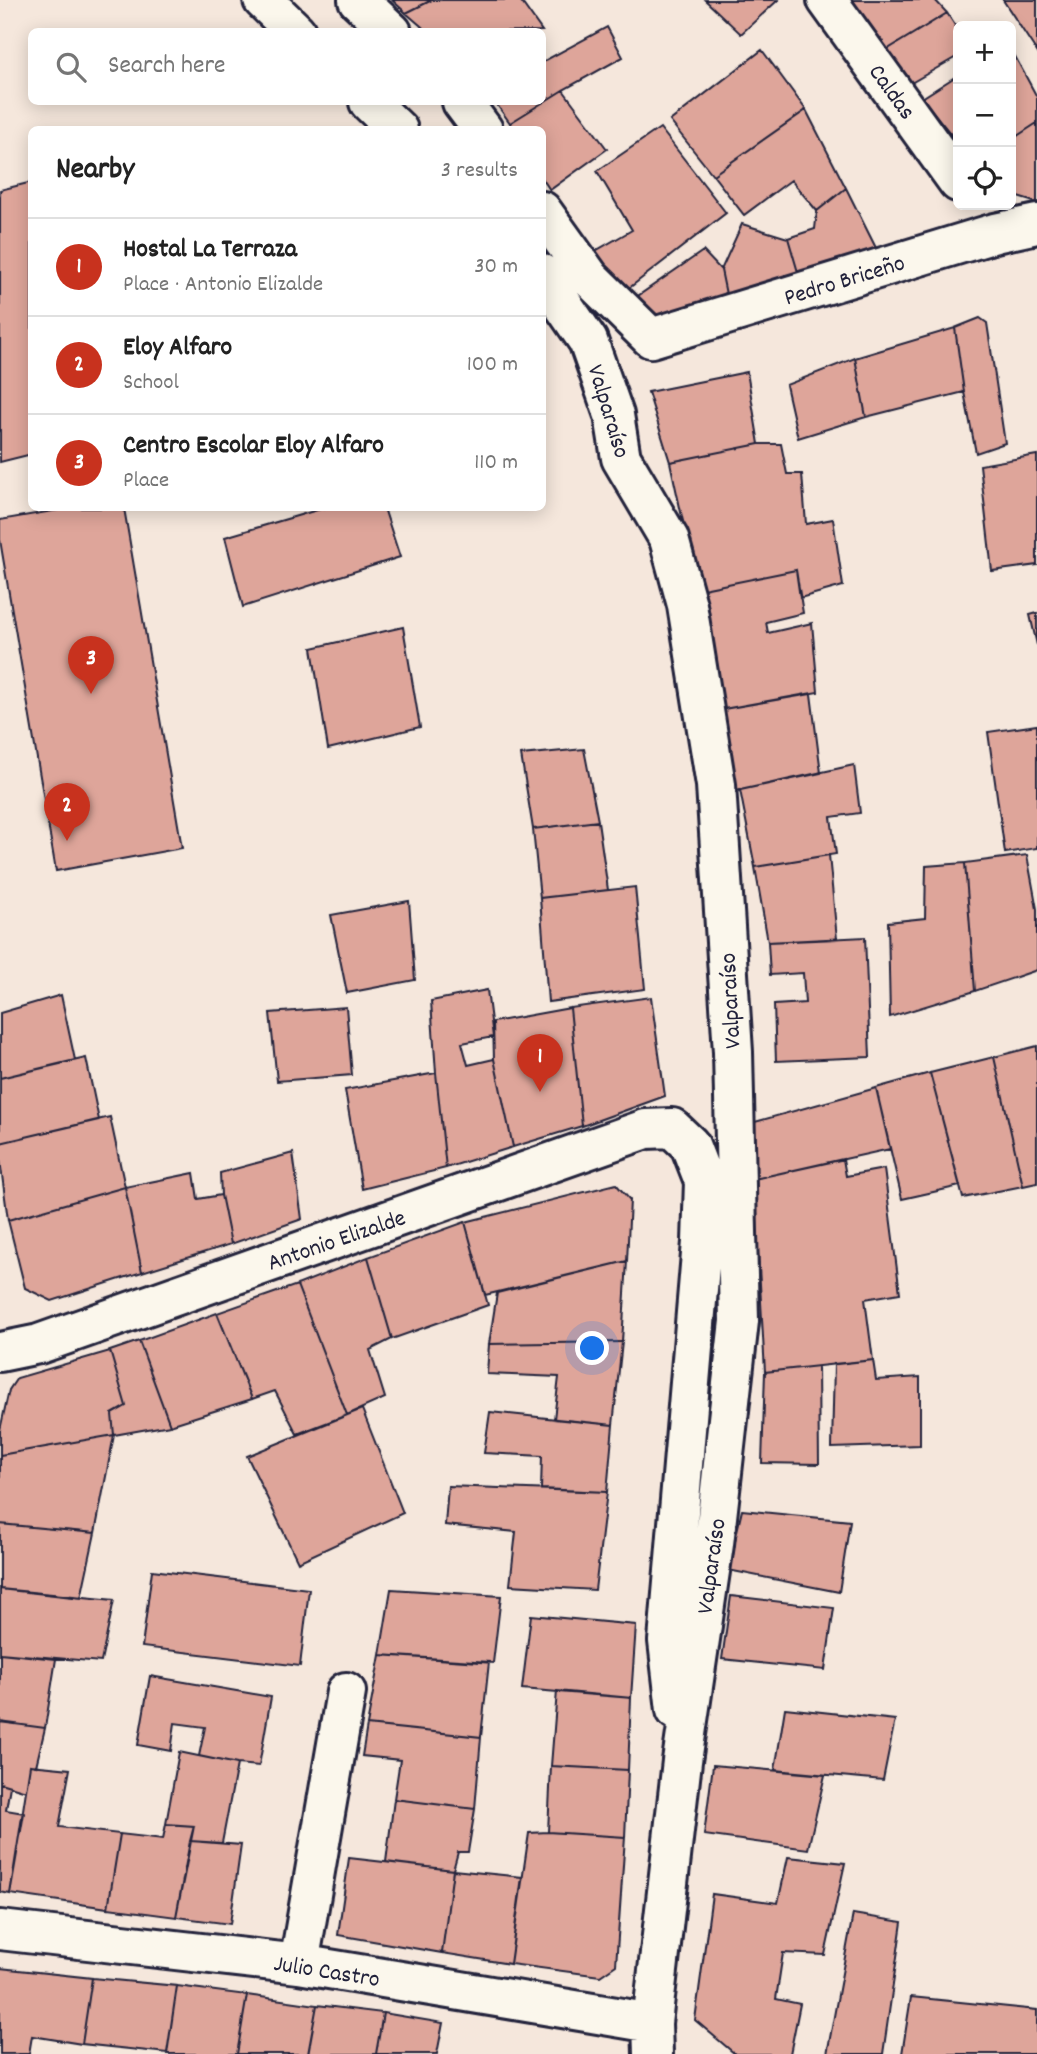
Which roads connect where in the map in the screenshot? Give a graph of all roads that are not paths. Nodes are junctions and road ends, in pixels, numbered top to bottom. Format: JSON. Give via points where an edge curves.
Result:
{"nodes":[{"id":1,"x":263,"y":0,"type":"edge"},
{"id":2,"x":358,"y":0,"type":"edge"},
{"id":3,"x":827,"y":0,"type":"edge"},
{"id":4,"x":292,"y":28,"type":"edge"},
{"id":5,"x":388,"y":28,"type":"edge"},
{"id":6,"x":372,"y":105,"type":"edge"},
{"id":7,"x":464,"y":105,"type":"edge"},
{"id":8,"x":394,"y":126,"type":"edge"},
{"id":9,"x":480,"y":126,"type":"edge"},
{"id":10,"x":953,"y":175,"type":"edge"},
{"id":11,"x":546,"y":217,"type":"edge"},
{"id":12,"x":985,"y":219,"type":"edge"},
{"id":13,"x":1037,"y":224,"type":"edge"},
{"id":14,"x":546,"y":280,"type":"edge"},
{"id":15,"x":672,"y":1128,"type":"joint"},
{"id":16,"x":0,"y":1352,"type":"edge"},
{"id":17,"x":346,"y":1692,"type":"dead end"},
{"id":18,"x":682,"y":1761,"type":"junction"},
{"id":19,"x":0,"y":1930,"type":"edge"},
{"id":20,"x":299,"y":1964,"type":"junction"},
{"id":21,"x":652,"y":2038,"type":"edge"}],
"edges":[{"from":1,"to":4,"type":"street"},
{"from":2,"to":5,"type":"street"},
{"from":3,"to":10,"type":"street","name":"Caldas"},
{"from":6,"to":8,"type":"street"},
{"from":7,"to":9,"type":"street"},
{"from":11,"to":12,"type":"street","name":"Pedro Briceño","via":[[590,278],[651,338]]},
{"from":12,"to":13,"type":"street","name":"Pedro Briceño"},
{"from":14,"to":18,"type":"street","name":"Valparaíso","via":[[588,341],[614,415],[621,458],[669,539],[687,606],[716,785],[733,1052],[739,1321],[714,1544]]},
{"from":15,"to":16,"type":"street","name":"Antonio Elizalde","via":[[646,1129],[39,1344]]},
{"from":15,"to":18,"type":"street","name":"Valparaíso","via":[[690,1145],[704,1181],[668,1641]]},
{"from":17,"to":20,"type":"street"},
{"from":18,"to":21,"type":"street","name":"Valparaíso"},
{"from":19,"to":20,"type":"street","name":"Julio Castro"},
{"from":20,"to":21,"type":"street","name":"Julio Castro"}]}
